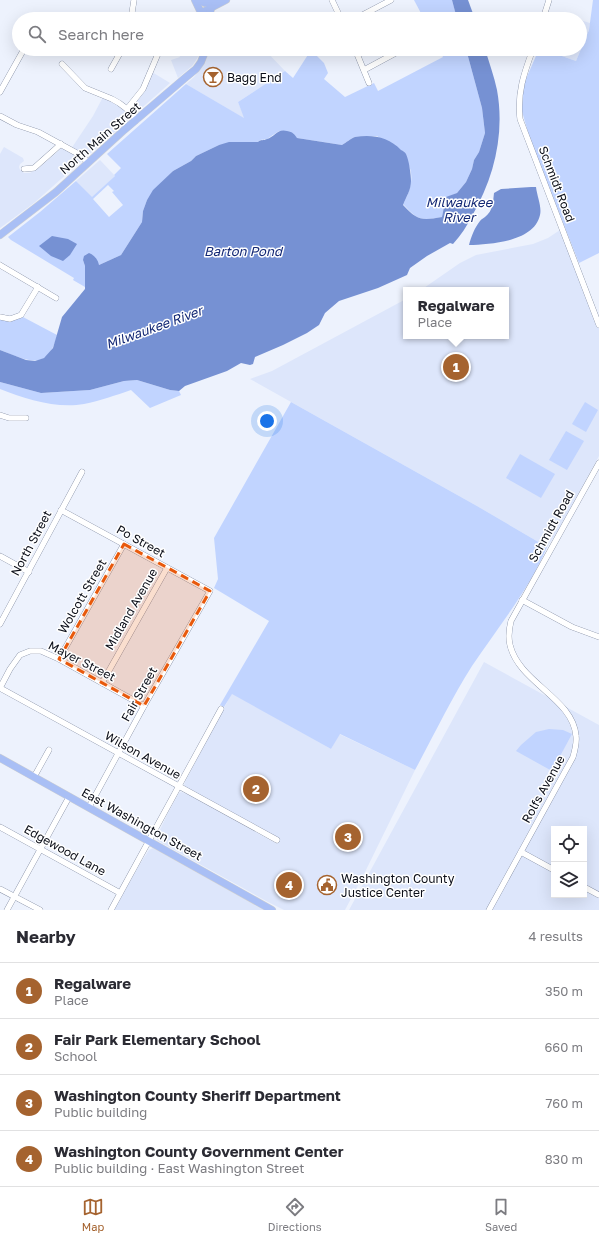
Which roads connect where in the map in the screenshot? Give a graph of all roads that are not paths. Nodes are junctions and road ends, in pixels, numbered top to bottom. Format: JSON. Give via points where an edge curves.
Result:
{"nodes":[{"id":1,"x":134,"y":0,"type":"edge"},
{"id":2,"x":196,"y":0,"type":"edge"},
{"id":3,"x":332,"y":0,"type":"edge"},
{"id":4,"x":390,"y":0,"type":"edge"},
{"id":5,"x":549,"y":0,"type":"edge"},
{"id":6,"x":223,"y":1,"type":"edge"},
{"id":7,"x":211,"y":8,"type":"junction"},
{"id":8,"x":132,"y":12,"type":"edge"},
{"id":9,"x":200,"y":12,"type":"edge"},
{"id":10,"x":206,"y":12,"type":"edge"},
{"id":11,"x":210,"y":12,"type":"edge"},
{"id":12,"x":338,"y":12,"type":"edge"},
{"id":13,"x":368,"y":12,"type":"edge"},
{"id":14,"x":545,"y":12,"type":"edge"},
{"id":15,"x":20,"y":56,"type":"edge"},
{"id":16,"x":118,"y":56,"type":"edge"},
{"id":17,"x":157,"y":56,"type":"edge"},
{"id":18,"x":203,"y":56,"type":"edge"},
{"id":19,"x":358,"y":56,"type":"edge"},
{"id":20,"x":390,"y":56,"type":"edge"},
{"id":21,"x":531,"y":56,"type":"edge"},
{"id":22,"x":62,"y":64,"type":"dead end"},
{"id":23,"x":111,"y":69,"type":"dead end"},
{"id":24,"x":364,"y":70,"type":"junction"},
{"id":25,"x":369,"y":83,"type":"dead end"},
{"id":26,"x":0,"y":92,"type":"edge"},
{"id":27,"x":127,"y":109,"type":"junction"},
{"id":28,"x":0,"y":116,"type":"edge"},
{"id":29,"x":137,"y":120,"type":"junction"},
{"id":30,"x":61,"y":144,"type":"junction"},
{"id":31,"x":88,"y":163,"type":"junction"},
{"id":32,"x":24,"y":169,"type":"dead end"},
{"id":33,"x":0,"y":235,"type":"edge"},
{"id":34,"x":0,"y":266,"type":"edge"},
{"id":35,"x":38,"y":287,"type":"junction"},
{"id":36,"x":56,"y":298,"type":"dead end"},
{"id":37,"x":0,"y":317,"type":"edge"},
{"id":38,"x":599,"y":325,"type":"edge"},
{"id":39,"x":0,"y":415,"type":"edge"},
{"id":40,"x":26,"y":418,"type":"dead end"},
{"id":41,"x":599,"y":463,"type":"edge"},
{"id":42,"x":82,"y":472,"type":"dead end"},
{"id":43,"x":61,"y":510,"type":"junction"},
{"id":44,"x":124,"y":544,"type":"junction"},
{"id":45,"x":0,"y":556,"type":"edge"},
{"id":46,"x":167,"y":568,"type":"junction"},
{"id":47,"x":29,"y":572,"type":"junction"},
{"id":48,"x":210,"y":591,"type":"joint"},
{"id":49,"x":522,"y":600,"type":"junction"},
{"id":50,"x":1,"y":622,"type":"edge"},
{"id":51,"x":599,"y":637,"type":"edge"},
{"id":52,"x":59,"y":659,"type":"junction"},
{"id":53,"x":102,"y":683,"type":"junction"},
{"id":54,"x":0,"y":688,"type":"edge"},
{"id":55,"x":144,"y":706,"type":"junction"},
{"id":56,"x":221,"y":709,"type":"dead end"},
{"id":57,"x":49,"y":750,"type":"dead end"},
{"id":58,"x":118,"y":754,"type":"junction"},
{"id":59,"x":0,"y":758,"type":"edge"},
{"id":60,"x":34,"y":777,"type":"junction"},
{"id":61,"x":179,"y":786,"type":"junction"},
{"id":62,"x":69,"y":797,"type":"junction"},
{"id":63,"x":89,"y":808,"type":"junction"},
{"id":64,"x":0,"y":827,"type":"edge"},
{"id":65,"x":277,"y":840,"type":"dead end"},
{"id":66,"x":149,"y":841,"type":"junction"},
{"id":67,"x":41,"y":849,"type":"junction"},
{"id":68,"x":521,"y":852,"type":"junction"},
{"id":69,"x":551,"y":868,"type":"edge"},
{"id":70,"x":0,"y":888,"type":"edge"},
{"id":71,"x":587,"y":889,"type":"edge"},
{"id":72,"x":120,"y":893,"type":"junction"},
{"id":73,"x":599,"y":896,"type":"edge"},
{"id":74,"x":15,"y":897,"type":"junction"},
{"id":75,"x":7,"y":910,"type":"edge"},
{"id":76,"x":40,"y":910,"type":"edge"},
{"id":77,"x":111,"y":910,"type":"edge"},
{"id":78,"x":272,"y":910,"type":"edge"},
{"id":79,"x":489,"y":910,"type":"edge"}],
"edges":[{"from":1,"to":8,"type":"street"},
{"from":2,"to":6,"type":"main road","via":[[205,4]]},
{"from":2,"to":9,"type":"main road"},
{"from":3,"to":12,"type":"street"},
{"from":4,"to":13,"type":"street"},
{"from":5,"to":14,"type":"street"},
{"from":6,"to":7,"type":"main road"},
{"from":7,"to":10,"type":"main road"},
{"from":7,"to":11,"type":"main road"},
{"from":15,"to":26,"type":"street"},
{"from":16,"to":23,"type":"street"},
{"from":17,"to":27,"type":"street","via":[[143,90]]},
{"from":18,"to":29,"type":"main road","name":"North Main Street","via":[[196,69]]},
{"from":19,"to":24,"type":"street"},
{"from":20,"to":24,"type":"street"},
{"from":21,"to":38,"type":"street","name":"Schmidt Road","via":[[520,87],[520,119]]},
{"from":22,"to":27,"type":"street","via":[[85,88],[112,99]]},
{"from":24,"to":25,"type":"street"},
{"from":27,"to":29,"type":"street"},
{"from":28,"to":30,"type":"street"},
{"from":29,"to":31,"type":"main road","name":"North Main Street"},
{"from":30,"to":31,"type":"street","via":[[82,156]]},
{"from":30,"to":32,"type":"street","via":[[34,168]]},
{"from":31,"to":33,"type":"main road","name":"North Main Street","via":[[56,192]]},
{"from":34,"to":35,"type":"street"},
{"from":35,"to":36,"type":"street"},
{"from":35,"to":37,"type":"street","via":[[21,315],[10,319]]},
{"from":39,"to":40,"type":"street"},
{"from":41,"to":49,"type":"street","name":"Schmidt Road"},
{"from":42,"to":43,"type":"street","name":"North Street"},
{"from":43,"to":44,"type":"street","name":"Po Street"},
{"from":43,"to":47,"type":"street","name":"North Street"},
{"from":44,"to":46,"type":"street","name":"Po Street"},
{"from":44,"to":52,"type":"street","name":"Wolcott Street"},
{"from":45,"to":47,"type":"street"},
{"from":46,"to":48,"type":"street","name":"Po Street"},
{"from":46,"to":53,"type":"street","name":"Midland Avenue"},
{"from":47,"to":50,"type":"street","name":"North Street"},
{"from":48,"to":55,"type":"street","name":"Fair Street"},
{"from":49,"to":51,"type":"street","via":[[572,627]]},
{"from":49,"to":68,"type":"street","name":"Rolfs Avenue","via":[[511,621],[509,644],[524,671],[570,716],[574,725],[576,745],[573,757]]},
{"from":52,"to":53,"type":"street","name":"Mayer Street"},
{"from":52,"to":54,"type":"street","name":"Mayer Street","via":[[41,652],[30,651],[20,655]]},
{"from":53,"to":55,"type":"street","name":"Mayer Street"},
{"from":54,"to":58,"type":"street","name":"Wilson Avenue"},
{"from":55,"to":58,"type":"street","name":"Fair Street"},
{"from":56,"to":61,"type":"street"},
{"from":57,"to":60,"type":"street"},
{"from":58,"to":61,"type":"street","name":"Wilson Avenue"},
{"from":58,"to":63,"type":"street","name":"Fair Street"},
{"from":59,"to":60,"type":"main road","name":"East Washington Street"},
{"from":60,"to":62,"type":"main road","name":"East Washington Street"},
{"from":61,"to":65,"type":"street","name":"Wilson Avenue"},
{"from":61,"to":66,"type":"street"},
{"from":62,"to":63,"type":"main road","name":"East Washington Street"},
{"from":62,"to":67,"type":"street"},
{"from":63,"to":66,"type":"main road","name":"East Washington Street"},
{"from":64,"to":67,"type":"street","name":"Edgewood Lane"},
{"from":66,"to":72,"type":"street"},
{"from":66,"to":78,"type":"main road","name":"East Washington Street"},
{"from":67,"to":72,"type":"street","name":"Edgewood Lane"},
{"from":67,"to":74,"type":"street"},
{"from":68,"to":69,"type":"street"},
{"from":68,"to":79,"type":"street","name":"Rolfs Avenue"},
{"from":70,"to":74,"type":"street"},
{"from":71,"to":73,"type":"street"},
{"from":72,"to":77,"type":"street"},
{"from":74,"to":75,"type":"street"},
{"from":74,"to":76,"type":"street"}]}
